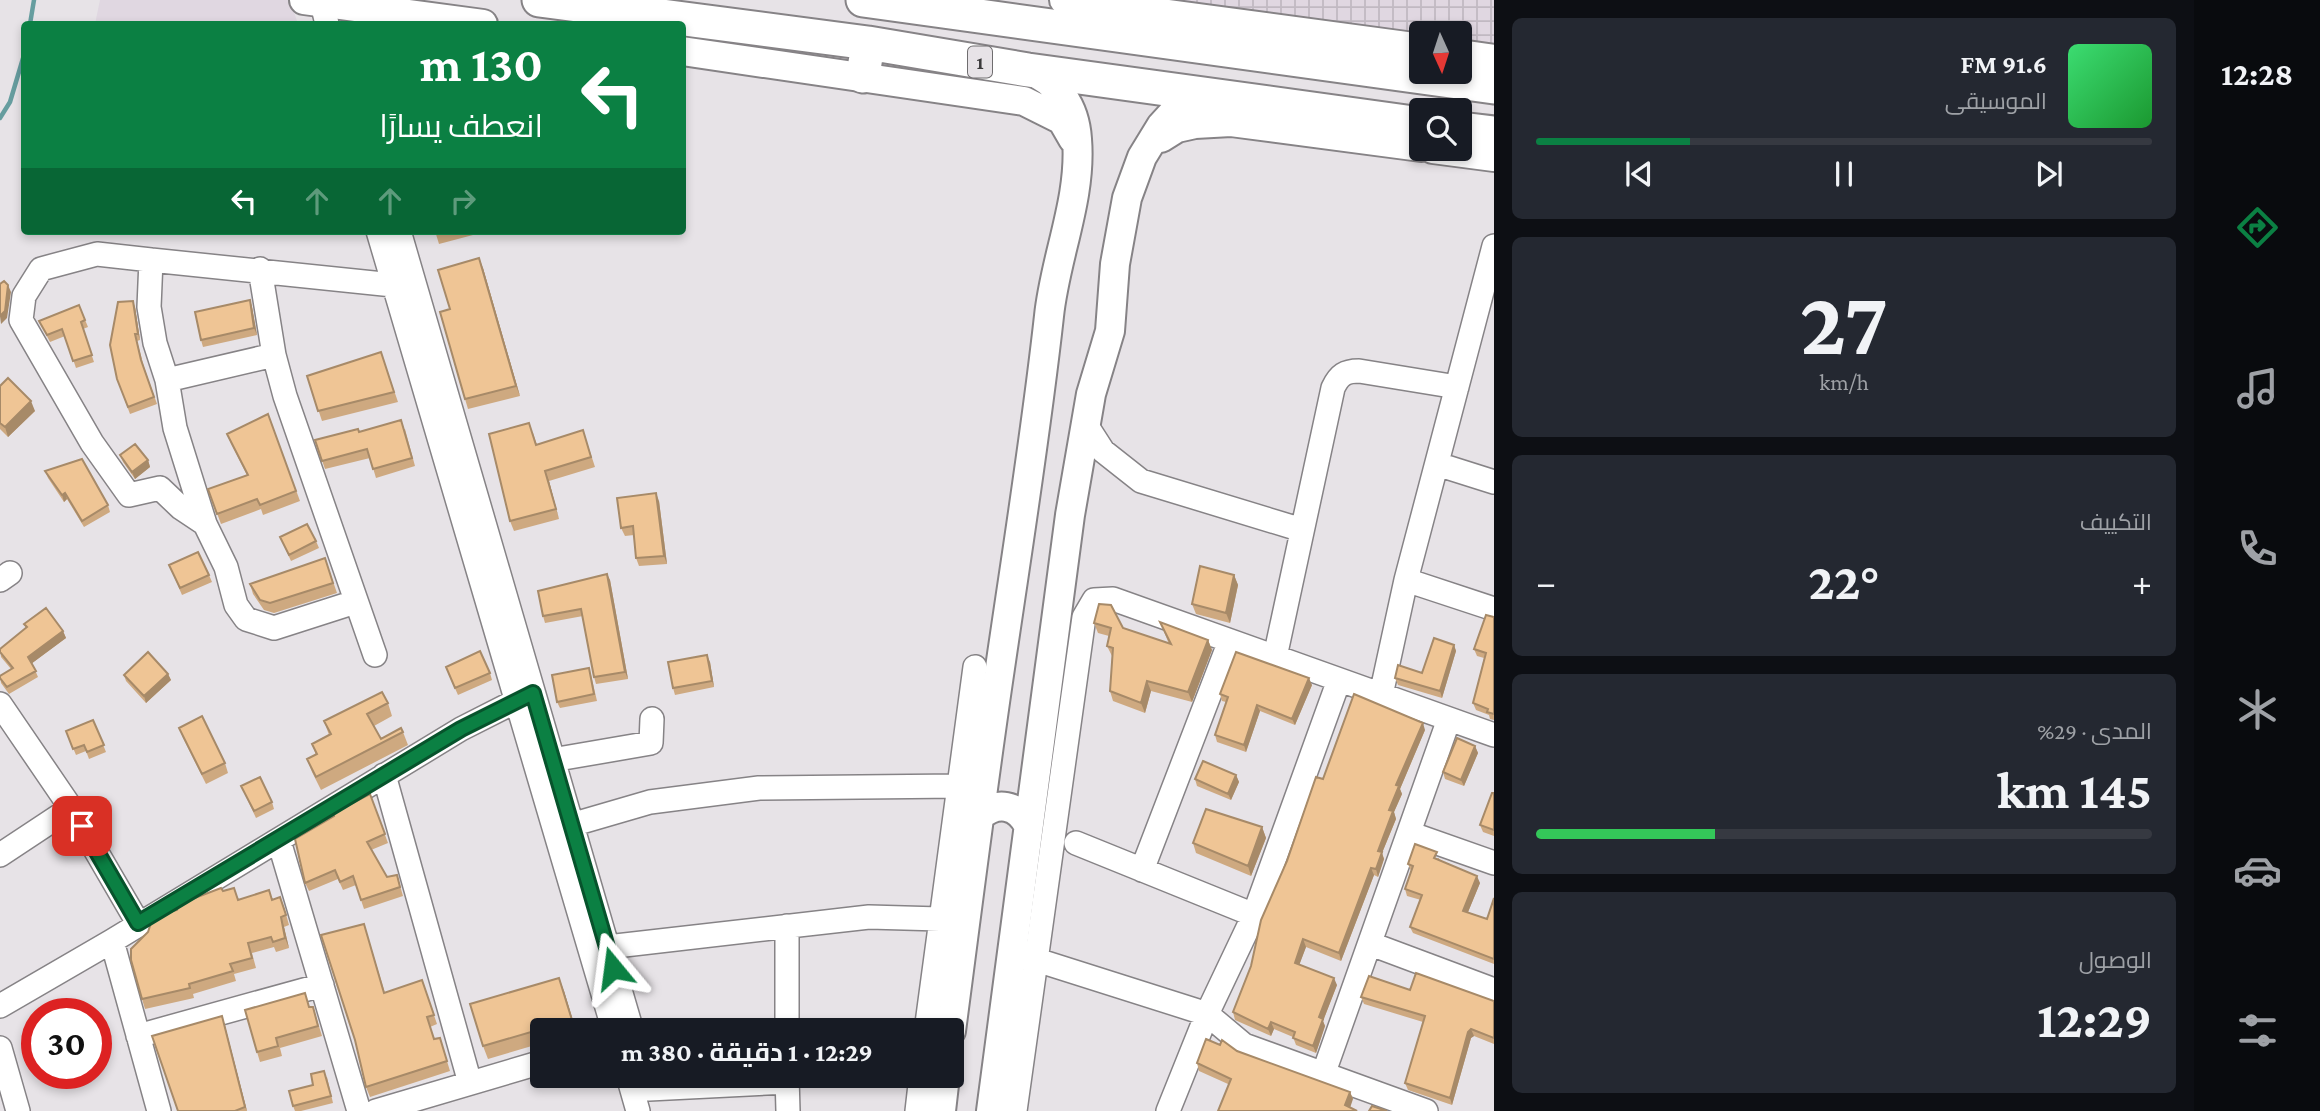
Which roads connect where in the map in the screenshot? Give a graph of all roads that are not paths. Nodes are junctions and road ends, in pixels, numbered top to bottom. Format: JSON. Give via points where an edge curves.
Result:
{"nodes":[{"id":1,"x":539,"y":0,"type":"edge"},
{"id":2,"x":863,"y":0,"type":"edge"},
{"id":3,"x":1073,"y":1,"type":"edge"},
{"id":4,"x":318,"y":9,"type":"edge"},
{"id":5,"x":450,"y":21,"type":"edge"},
{"id":6,"x":868,"y":43,"type":"junction"},
{"id":7,"x":686,"y":52,"type":"edge"},
{"id":8,"x":1472,"y":56,"type":"edge"},
{"id":9,"x":1494,"y":59,"type":"edge"},
{"id":10,"x":1409,"y":60,"type":"edge"},
{"id":11,"x":1409,"y":61,"type":"edge"},
{"id":12,"x":1028,"y":70,"type":"junction"},
{"id":13,"x":863,"y":75,"type":"junction"},
{"id":14,"x":1472,"y":80,"type":"edge"},
{"id":15,"x":1494,"y":87,"type":"edge"},
{"id":16,"x":1223,"y":97,"type":"junction"},
{"id":17,"x":1472,"y":130,"type":"edge"},
{"id":18,"x":1494,"y":133,"type":"edge"},
{"id":19,"x":1409,"y":134,"type":"edge"},
{"id":20,"x":1409,"y":134,"type":"edge"},
{"id":21,"x":1077,"y":151,"type":"junction"},
{"id":22,"x":1143,"y":154,"type":"junction"},
{"id":23,"x":1472,"y":154,"type":"edge"},
{"id":24,"x":1494,"y":157,"type":"edge"},
{"id":25,"x":379,"y":235,"type":"edge"},
{"id":26,"x":400,"y":235,"type":"edge"},
{"id":27,"x":1494,"y":246,"type":"edge"},
{"id":28,"x":151,"y":260,"type":"junction"},
{"id":29,"x":260,"y":269,"type":"junction"},
{"id":30,"x":393,"y":285,"type":"junction"},
{"id":31,"x":274,"y":355,"type":"junction"},
{"id":32,"x":167,"y":380,"type":"junction"},
{"id":33,"x":1457,"y":387,"type":"junction"},
{"id":34,"x":1085,"y":423,"type":"junction"},
{"id":35,"x":1437,"y":464,"type":"junction"},
{"id":36,"x":1494,"y":482,"type":"edge"},
{"id":37,"x":205,"y":524,"type":"junction"},
{"id":38,"x":1301,"y":530,"type":"junction"},
{"id":39,"x":1406,"y":580,"type":"junction"},
{"id":40,"x":355,"y":602,"type":"junction"},
{"id":41,"x":1494,"y":609,"type":"edge"},
{"id":42,"x":1230,"y":641,"type":"junction"},
{"id":43,"x":375,"y":654,"type":"dead end"},
{"id":44,"x":1275,"y":657,"type":"junction"},
{"id":45,"x":987,"y":669,"type":"junction"},
{"id":46,"x":1339,"y":680,"type":"junction"},
{"id":47,"x":1381,"y":695,"type":"junction"},
{"id":48,"x":525,"y":696,"type":"junction"},
{"id":49,"x":4,"y":716,"type":"edge"},
{"id":50,"x":652,"y":719,"type":"dead end"},
{"id":51,"x":1449,"y":719,"type":"junction"},
{"id":52,"x":1494,"y":735,"type":"edge"},
{"id":53,"x":552,"y":760,"type":"junction"},
{"id":54,"x":384,"y":775,"type":"junction"},
{"id":55,"x":960,"y":786,"type":"junction"},
{"id":56,"x":71,"y":808,"type":"junction"},
{"id":57,"x":980,"y":816,"type":"junction"},
{"id":58,"x":571,"y":825,"type":"junction"},
{"id":59,"x":1028,"y":825,"type":"junction"},
{"id":60,"x":1409,"y":833,"type":"junction"},
{"id":61,"x":279,"y":841,"type":"junction"},
{"id":62,"x":1076,"y":843,"type":"dead end"},
{"id":63,"x":0,"y":855,"type":"edge"},
{"id":64,"x":1494,"y":863,"type":"edge"},
{"id":65,"x":1142,"y":870,"type":"junction"},
{"id":66,"x":1254,"y":915,"type":"junction"},
{"id":67,"x":940,"y":919,"type":"junction"},
{"id":68,"x":138,"y":923,"type":"junction"},
{"id":69,"x":787,"y":926,"type":"junction"},
{"id":70,"x":112,"y":941,"type":"junction"},
{"id":71,"x":1371,"y":944,"type":"junction"},
{"id":72,"x":607,"y":947,"type":"junction"},
{"id":73,"x":1023,"y":956,"type":"junction"},
{"id":74,"x":322,"y":985,"type":"junction"},
{"id":75,"x":1494,"y":990,"type":"edge"},
{"id":76,"x":0,"y":1006,"type":"edge"},
{"id":77,"x":1207,"y":1014,"type":"junction"},
{"id":78,"x":611,"y":1018,"type":"edge"},
{"id":79,"x":628,"y":1018,"type":"edge"},
{"id":80,"x":787,"y":1018,"type":"edge"},
{"id":81,"x":928,"y":1018,"type":"edge"},
{"id":82,"x":953,"y":1018,"type":"edge"},
{"id":83,"x":138,"y":1035,"type":"junction"},
{"id":84,"x":0,"y":1048,"type":"edge"},
{"id":85,"x":530,"y":1066,"type":"edge"},
{"id":86,"x":1324,"y":1072,"type":"junction"},
{"id":87,"x":470,"y":1083,"type":"junction"},
{"id":88,"x":631,"y":1088,"type":"edge"},
{"id":89,"x":692,"y":1088,"type":"edge"},
{"id":90,"x":788,"y":1088,"type":"edge"},
{"id":91,"x":920,"y":1088,"type":"edge"},
{"id":92,"x":944,"y":1088,"type":"edge"},
{"id":93,"x":650,"y":1092,"type":"edge"},
{"id":94,"x":18,"y":1111,"type":"edge"},
{"id":95,"x":159,"y":1111,"type":"edge"},
{"id":96,"x":359,"y":1111,"type":"edge"},
{"id":97,"x":376,"y":1111,"type":"edge"},
{"id":98,"x":638,"y":1111,"type":"edge"},
{"id":99,"x":788,"y":1111,"type":"edge"},
{"id":100,"x":917,"y":1111,"type":"edge"},
{"id":101,"x":941,"y":1111,"type":"edge"},
{"id":102,"x":991,"y":1111,"type":"edge"},
{"id":103,"x":1015,"y":1111,"type":"edge"},
{"id":104,"x":1168,"y":1111,"type":"edge"},
{"id":105,"x":1426,"y":1111,"type":"edge"}],
"edges":[{"from":1,"to":6,"type":"highway","number":"1"},
{"from":2,"to":11,"type":"highway","number":"1"},
{"from":3,"to":10,"type":"main road"},
{"from":4,"to":5,"type":"main road"},
{"from":6,"to":12,"type":"highway","number":"1"},
{"from":6,"to":13,"type":"highway"},
{"from":7,"to":13,"type":"main road"},
{"from":8,"to":9,"type":"main road"},
{"from":12,"to":16,"type":"highway","number":"1"},
{"from":12,"to":21,"type":"main road","via":[[1048,80],[1066,101],[1076,128]]},
{"from":13,"to":21,"type":"main road","via":[[1031,104],[1062,120]]},
{"from":14,"to":15,"type":"highway","number":"1"},
{"from":16,"to":19,"type":"highway","number":"1"},
{"from":16,"to":22,"type":"main road","via":[[1196,101],[1172,114]]},
{"from":17,"to":18,"type":"highway"},
{"from":20,"to":22,"type":"main road","via":[[1214,122],[1177,128]]},
{"from":21,"to":45,"type":"main road","via":[[1073,203],[1052,295],[1046,365]]},
{"from":22,"to":34,"type":"main road","via":[[1127,198],[1115,264],[1110,331]]},
{"from":23,"to":24,"type":"main road"},
{"from":25,"to":30,"type":"street"},
{"from":26,"to":48,"type":"street"},
{"from":27,"to":33,"type":"street"},
{"from":28,"to":29,"type":"street"},
{"from":28,"to":32,"type":"street","via":[[149,307]]},
{"from":28,"to":37,"type":"street","via":[[97,254],[41,269],[24,296],[21,320],[92,443],[129,495],[160,488]]},
{"from":29,"to":30,"type":"street"},
{"from":29,"to":31,"type":"street"},
{"from":30,"to":48,"type":"street"},
{"from":31,"to":32,"type":"street"},
{"from":31,"to":40,"type":"street"},
{"from":32,"to":37,"type":"street","via":[[175,428]]},
{"from":33,"to":35,"type":"street"},
{"from":33,"to":38,"type":"street","via":[[1359,371],[1339,377]]},
{"from":34,"to":38,"type":"street","via":[[1108,457],[1141,481]]},
{"from":34,"to":59,"type":"main road"},
{"from":35,"to":36,"type":"street"},
{"from":35,"to":39,"type":"street"},
{"from":37,"to":40,"type":"street","via":[[226,568],[236,605],[246,619],[274,628]]},
{"from":38,"to":44,"type":"street"},
{"from":39,"to":41,"type":"street"},
{"from":39,"to":47,"type":"street"},
{"from":40,"to":43,"type":"street"},
{"from":42,"to":44,"type":"street"},
{"from":42,"to":65,"type":"street"},
{"from":42,"to":73,"type":"street","via":[[1113,599],[1100,598],[1086,610]]},
{"from":44,"to":46,"type":"street"},
{"from":45,"to":55,"type":"street"},
{"from":45,"to":57,"type":"main road"},
{"from":46,"to":47,"type":"street"},
{"from":46,"to":66,"type":"street"},
{"from":47,"to":51,"type":"street"},
{"from":48,"to":53,"type":"street"},
{"from":48,"to":54,"type":"street"},
{"from":48,"to":78,"type":"street"},
{"from":49,"to":56,"type":"street"},
{"from":50,"to":53,"type":"street","via":[[651,743]]},
{"from":51,"to":52,"type":"street"},
{"from":51,"to":60,"type":"street"},
{"from":53,"to":58,"type":"street"},
{"from":54,"to":61,"type":"street"},
{"from":54,"to":87,"type":"street"},
{"from":55,"to":58,"type":"street","via":[[759,788],[650,802]]},
{"from":55,"to":67,"type":"street"},
{"from":56,"to":63,"type":"street"},
{"from":56,"to":68,"type":"street"},
{"from":57,"to":59,"type":"main road","via":[[1007,806],[1024,816]]},
{"from":57,"to":82,"type":"main road"},
{"from":58,"to":72,"type":"street"},
{"from":59,"to":73,"type":"main road"},
{"from":60,"to":64,"type":"street"},
{"from":60,"to":71,"type":"street"},
{"from":61,"to":68,"type":"street"},
{"from":61,"to":74,"type":"street"},
{"from":62,"to":65,"type":"street"},
{"from":65,"to":66,"type":"street"},
{"from":66,"to":77,"type":"street"},
{"from":67,"to":69,"type":"street","via":[[869,917]]},
{"from":67,"to":81,"type":"street"},
{"from":68,"to":70,"type":"street"},
{"from":69,"to":72,"type":"street"},
{"from":69,"to":80,"type":"street"},
{"from":70,"to":76,"type":"street"},
{"from":70,"to":83,"type":"street"},
{"from":71,"to":75,"type":"street"},
{"from":71,"to":86,"type":"street"},
{"from":72,"to":79,"type":"street"},
{"from":73,"to":77,"type":"street"},
{"from":73,"to":102,"type":"main road"},
{"from":73,"to":103,"type":"street"},
{"from":74,"to":83,"type":"street"},
{"from":74,"to":96,"type":"street"},
{"from":77,"to":86,"type":"street","via":[[1244,1045]]},
{"from":77,"to":104,"type":"street"},
{"from":83,"to":95,"type":"street"},
{"from":84,"to":94,"type":"street"},
{"from":85,"to":87,"type":"street"},
{"from":86,"to":105,"type":"street"},
{"from":87,"to":97,"type":"street"},
{"from":88,"to":98,"type":"street"},
{"from":89,"to":93,"type":"street"},
{"from":90,"to":99,"type":"street"},
{"from":91,"to":100,"type":"street"},
{"from":92,"to":101,"type":"main road"}]}
